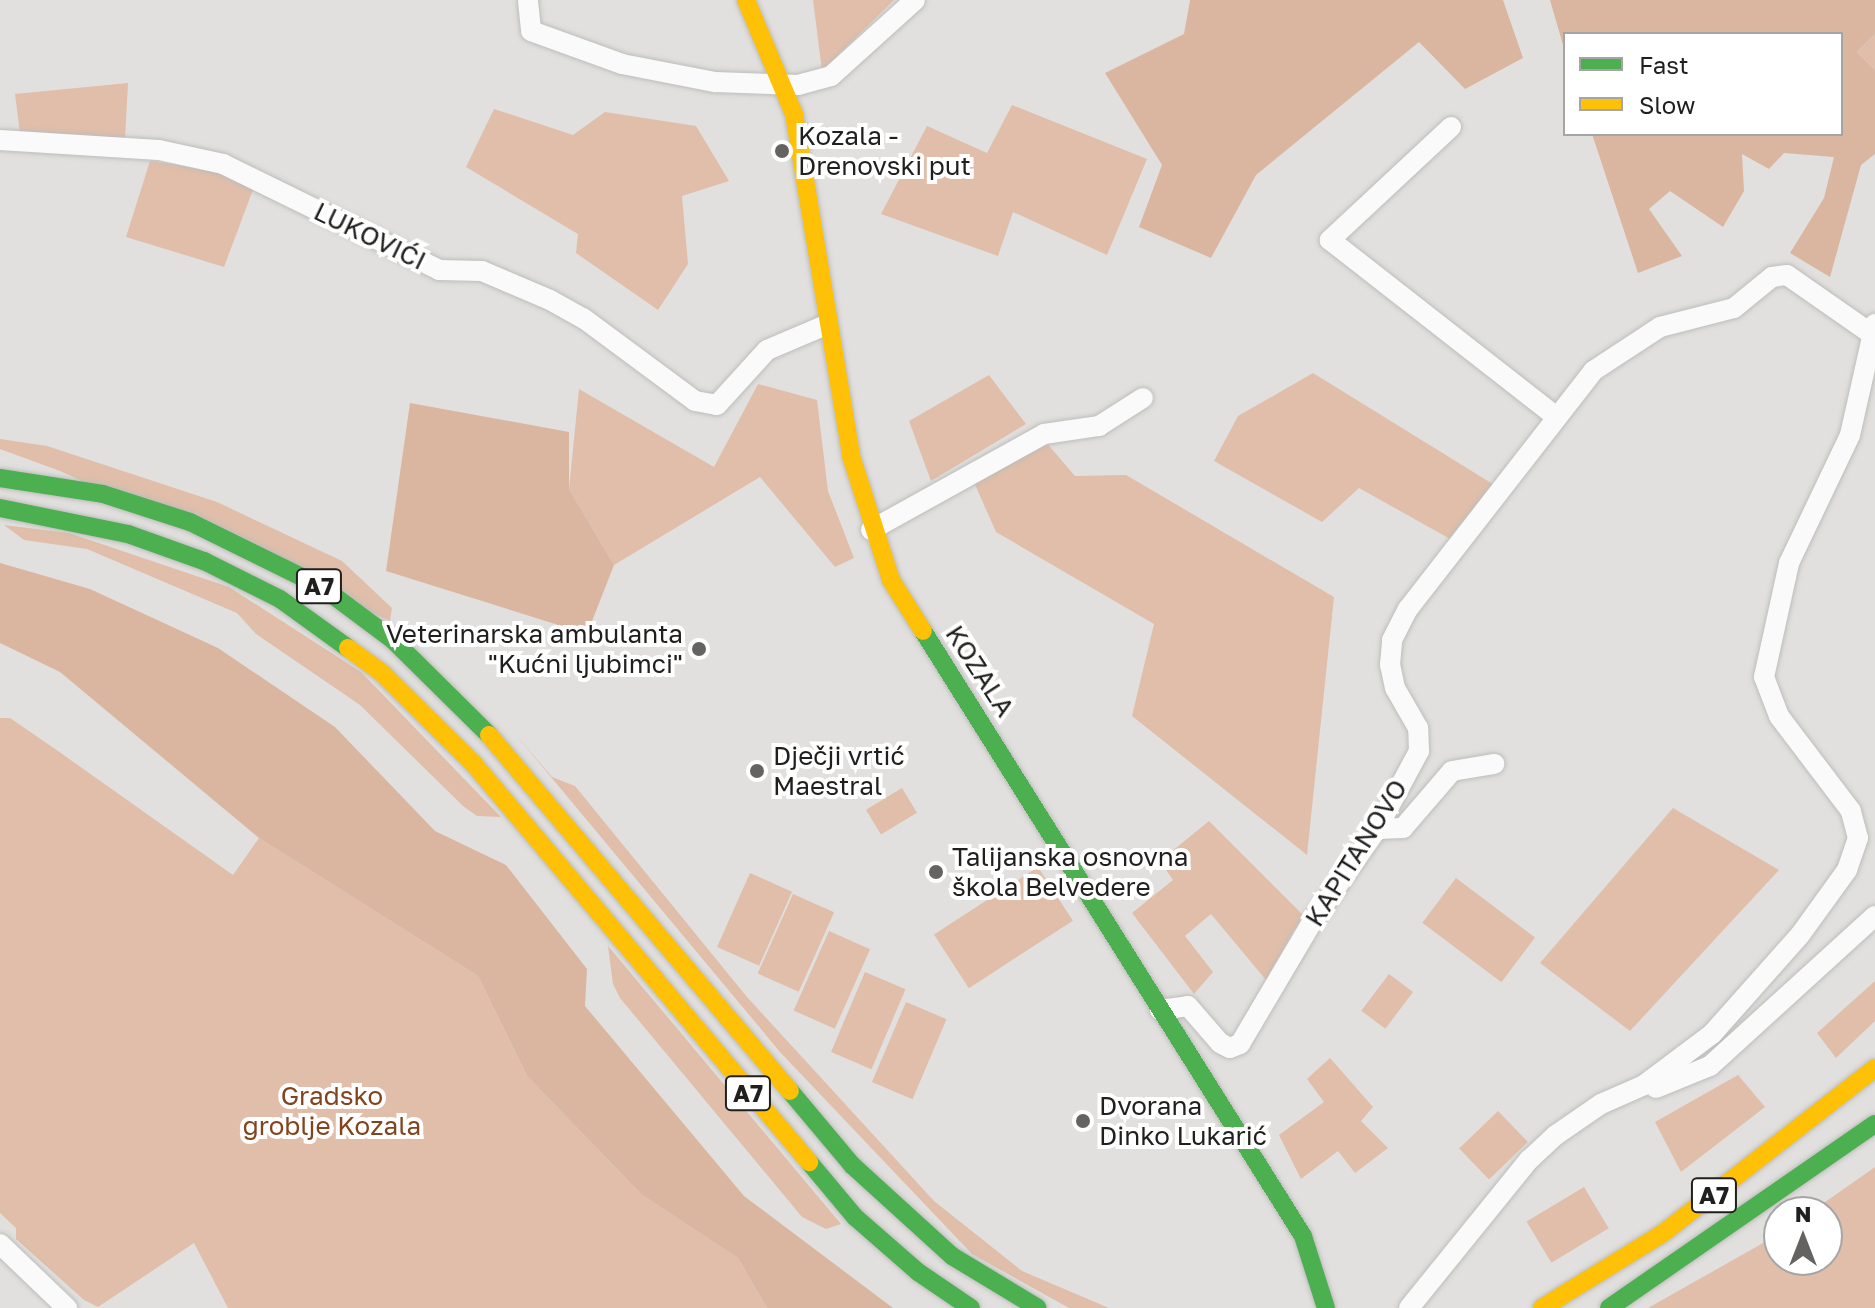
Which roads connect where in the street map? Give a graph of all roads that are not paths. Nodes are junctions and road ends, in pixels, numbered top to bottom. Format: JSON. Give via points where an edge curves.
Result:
{"nodes":[{"id":1,"x":915,"y":0,"type":"edge"},
{"id":2,"x":528,"y":1,"type":"edge"},
{"id":3,"x":747,"y":1,"type":"edge"},
{"id":4,"x":784,"y":82,"type":"junction"},
{"id":5,"x":1451,"y":127,"type":"dead end"},
{"id":6,"x":0,"y":140,"type":"edge"},
{"id":7,"x":826,"y":325,"type":"junction"},
{"id":8,"x":1873,"y":329,"type":"edge"},
{"id":9,"x":1143,"y":398,"type":"dead end"},
{"id":10,"x":1554,"y":415,"type":"junction"},
{"id":11,"x":0,"y":478,"type":"edge"},
{"id":12,"x":0,"y":508,"type":"edge"},
{"id":13,"x":871,"y":530,"type":"junction"},
{"id":14,"x":1494,"y":764,"type":"dead end"},
{"id":15,"x":1377,"y":829,"type":"junction"},
{"id":16,"x":1875,"y":916,"type":"edge"},
{"id":17,"x":1160,"y":1010,"type":"junction"},
{"id":18,"x":1875,"y":1068,"type":"edge"},
{"id":19,"x":1644,"y":1085,"type":"junction"},
{"id":20,"x":1875,"y":1124,"type":"edge"},
{"id":21,"x":0,"y":1244,"type":"edge"},
{"id":22,"x":1325,"y":1299,"type":"edge"},
{"id":23,"x":67,"y":1308,"type":"edge"},
{"id":24,"x":971,"y":1308,"type":"edge"},
{"id":25,"x":1038,"y":1308,"type":"edge"},
{"id":26,"x":1344,"y":1308,"type":"edge"},
{"id":27,"x":1409,"y":1308,"type":"edge"},
{"id":28,"x":1542,"y":1308,"type":"edge"},
{"id":29,"x":1609,"y":1308,"type":"edge"}],
"edges":[{"from":1,"to":4,"type":"street","via":[[831,76],[812,84]]},
{"from":2,"to":4,"type":"street","via":[[531,31],[622,64],[715,82]]},
{"from":3,"to":4,"type":"main road","name":"KOZALA"},
{"from":4,"to":7,"type":"main road","name":"KOZALA","via":[[801,153]]},
{"from":5,"to":10,"type":"street","via":[[1330,240]]},
{"from":6,"to":7,"type":"street","name":"LUKOVIĆI","via":[[159,150],[223,164],[439,270],[482,271],[550,300],[583,318],[695,401],[717,405],[767,350]]},
{"from":7,"to":13,"type":"main road","name":"KOZALA"},
{"from":8,"to":10,"type":"street","name":"KAPITANOVO","via":[[1799,280],[1772,277],[1734,308],[1660,327],[1593,371]]},
{"from":8,"to":19,"type":"street","via":[[1850,435],[1789,563],[1764,677],[1784,725],[1851,811],[1858,838],[1854,854],[1800,935],[1762,980],[1712,1034]]},
{"from":9,"to":13,"type":"street","via":[[1099,426],[1044,434]]},
{"from":10,"to":15,"type":"street","name":"KAPITANOVO","via":[[1519,470],[1408,609],[1392,640],[1395,688],[1418,728],[1419,751]]},
{"from":11,"to":25,"type":"main road","number":"A7","via":[[103,494],[190,522],[322,587],[393,640],[506,751],[852,1165],[952,1256]]},
{"from":12,"to":24,"type":"main road","number":"A7","via":[[114,530],[204,561],[280,599],[371,664],[466,755],[855,1217],[918,1272]]},
{"from":13,"to":17,"type":"main road","name":"KOZALA","via":[[891,580]]},
{"from":14,"to":15,"type":"street","via":[[1452,771],[1403,828]]},
{"from":15,"to":17,"type":"street","name":"KAPITANOVO","via":[[1314,919],[1240,1044],[1230,1048],[1220,1043],[1188,1006]]},
{"from":16,"to":19,"type":"street","via":[[1710,1066],[1657,1088]]},
{"from":17,"to":22,"type":"main road","name":"KOZALA","via":[[1303,1236]]},
{"from":18,"to":28,"type":"main road","number":"A7","via":[[1662,1234]]},
{"from":19,"to":27,"type":"street","via":[[1601,1104],[1529,1160]]},
{"from":20,"to":29,"type":"main road","number":"A7"},
{"from":21,"to":23,"type":"street"},
{"from":22,"to":26,"type":"street"}]}
